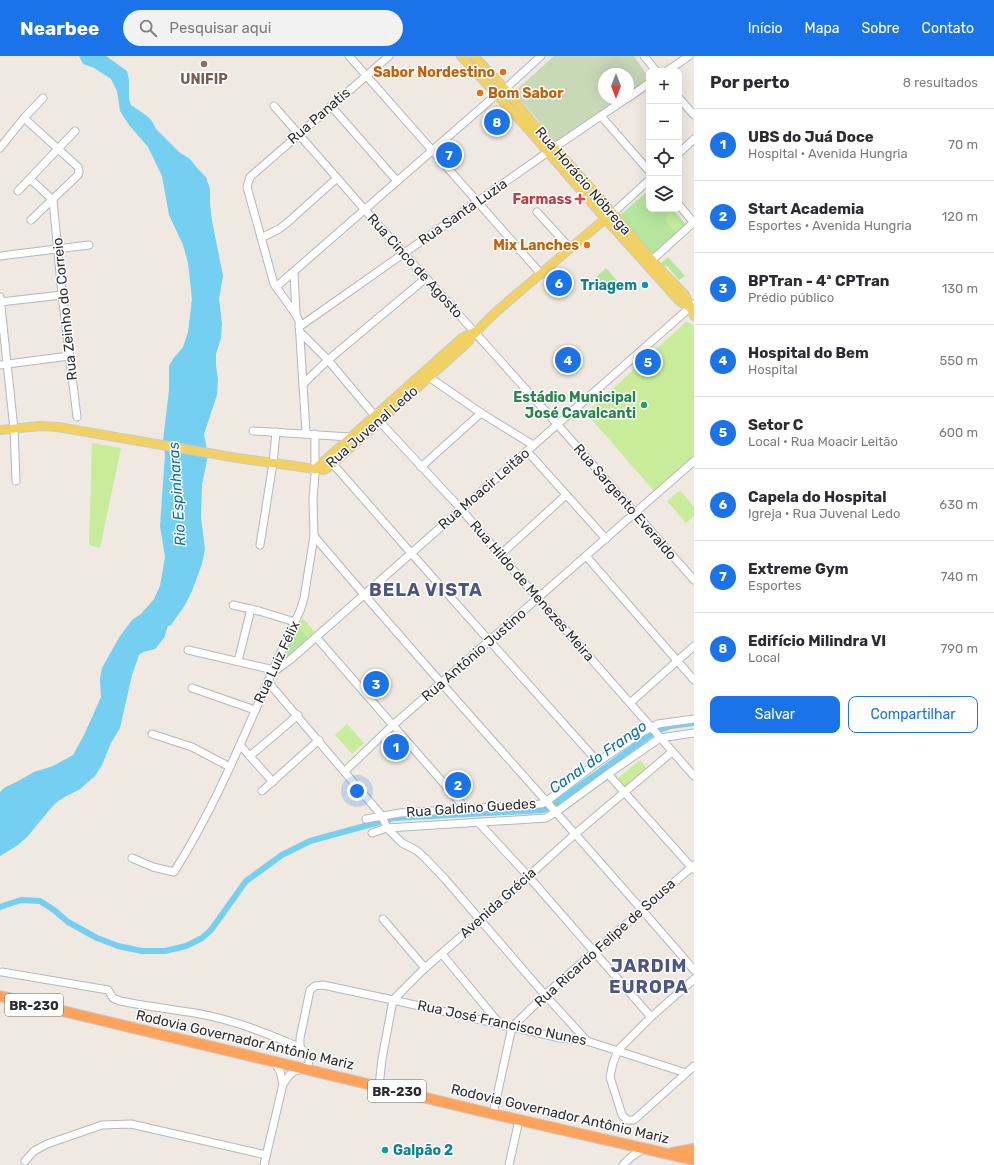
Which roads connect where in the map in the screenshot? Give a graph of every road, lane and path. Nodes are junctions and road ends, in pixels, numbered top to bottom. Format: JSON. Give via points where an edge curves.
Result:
{"nodes":[{"id":1,"x":349,"y":56,"type":"edge"},
{"id":2,"x":389,"y":56,"type":"edge"},
{"id":3,"x":461,"y":56,"type":"edge"},
{"id":4,"x":474,"y":56,"type":"edge"},
{"id":5,"x":644,"y":56,"type":"edge"},
{"id":6,"x":689,"y":56,"type":"edge"},
{"id":7,"x":539,"y":57,"type":"edge"},
{"id":8,"x":654,"y":68,"type":"edge"},
{"id":9,"x":671,"y":68,"type":"edge"},
{"id":10,"x":366,"y":76,"type":"junction"},
{"id":11,"x":646,"y":85,"type":"edge"},
{"id":12,"x":505,"y":89,"type":"junction"},
{"id":13,"x":497,"y":94,"type":"junction"},
{"id":14,"x":634,"y":94,"type":"edge"},
{"id":15,"x":43,"y":98,"type":"dead end"},
{"id":16,"x":682,"y":101,"type":"edge"},
{"id":17,"x":619,"y":104,"type":"edge"},
{"id":18,"x":274,"y":106,"type":"dead end"},
{"id":19,"x":331,"y":106,"type":"junction"},
{"id":20,"x":694,"y":115,"type":"edge"},
{"id":21,"x":601,"y":116,"type":"junction"},
{"id":22,"x":24,"y":118,"type":"junction"},
{"id":23,"x":75,"y":131,"type":"dead end"},
{"id":24,"x":298,"y":134,"type":"junction"},
{"id":25,"x":694,"y":139,"type":"edge"},
{"id":26,"x":555,"y":147,"type":"junction"},
{"id":27,"x":0,"y":148,"type":"edge"},
{"id":28,"x":59,"y":148,"type":"junction"},
{"id":29,"x":432,"y":150,"type":"junction"},
{"id":30,"x":682,"y":150,"type":"edge"},
{"id":31,"x":548,"y":152,"type":"junction"},
{"id":32,"x":646,"y":168,"type":"edge"},
{"id":33,"x":337,"y":178,"type":"junction"},
{"id":34,"x":30,"y":179,"type":"junction"},
{"id":35,"x":397,"y":181,"type":"junction"},
{"id":36,"x":646,"y":183,"type":"edge"},
{"id":37,"x":18,"y":191,"type":"dead end"},
{"id":38,"x":53,"y":200,"type":"junction"},
{"id":39,"x":478,"y":202,"type":"junction"},
{"id":40,"x":682,"y":208,"type":"edge"},
{"id":41,"x":365,"y":210,"type":"junction"},
{"id":42,"x":537,"y":212,"type":"dead end"},
{"id":43,"x":612,"y":213,"type":"junction"},
{"id":44,"x":606,"y":219,"type":"junction"},
{"id":45,"x":30,"y":220,"type":"dead end"},
{"id":46,"x":694,"y":222,"type":"edge"},
{"id":47,"x":261,"y":238,"type":"junction"},
{"id":48,"x":89,"y":245,"type":"dead end"},
{"id":49,"x":58,"y":248,"type":"junction"},
{"id":50,"x":570,"y":248,"type":"junction"},
{"id":51,"x":404,"y":252,"type":"junction"},
{"id":52,"x":0,"y":256,"type":"edge"},
{"id":53,"x":652,"y":260,"type":"junction"},
{"id":54,"x":294,"y":273,"type":"junction"},
{"id":55,"x":541,"y":274,"type":"junction"},
{"id":56,"x":426,"y":278,"type":"junction"},
{"id":57,"x":276,"y":287,"type":"junction"},
{"id":58,"x":62,"y":294,"type":"junction"},
{"id":59,"x":0,"y":301,"type":"edge"},
{"id":60,"x":693,"y":307,"type":"edge"},
{"id":61,"x":296,"y":314,"type":"junction"},
{"id":62,"x":694,"y":316,"type":"edge"},
{"id":63,"x":299,"y":329,"type":"junction"},
{"id":64,"x":475,"y":332,"type":"junction"},
{"id":65,"x":69,"y":356,"type":"junction"},
{"id":66,"x":328,"y":360,"type":"junction"},
{"id":67,"x":4,"y":365,"type":"edge"},
{"id":68,"x":429,"y":377,"type":"junction"},
{"id":69,"x":302,"y":384,"type":"junction"},
{"id":70,"x":481,"y":412,"type":"junction"},
{"id":71,"x":77,"y":417,"type":"dead end"},
{"id":72,"x":378,"y":419,"type":"junction"},
{"id":73,"x":557,"y":424,"type":"junction"},
{"id":74,"x":14,"y":429,"type":"junction"},
{"id":75,"x":0,"y":430,"type":"edge"},
{"id":76,"x":253,"y":431,"type":"dead end"},
{"id":77,"x":276,"y":432,"type":"junction"},
{"id":78,"x":306,"y":433,"type":"junction"},
{"id":79,"x":315,"y":434,"type":"junction"},
{"id":80,"x":350,"y":437,"type":"junction"},
{"id":81,"x":533,"y":445,"type":"junction"},
{"id":82,"x":527,"y":451,"type":"junction"},
{"id":83,"x":694,"y":462,"type":"edge"},
{"id":84,"x":273,"y":463,"type":"junction"},
{"id":85,"x":333,"y":464,"type":"junction"},
{"id":86,"x":422,"y":467,"type":"junction"},
{"id":87,"x":315,"y":469,"type":"junction"},
{"id":88,"x":16,"y":481,"type":"dead end"},
{"id":89,"x":566,"y":494,"type":"junction"},
{"id":90,"x":461,"y":509,"type":"junction"},
{"id":91,"x":635,"y":514,"type":"junction"},
{"id":92,"x":314,"y":536,"type":"junction"},
{"id":93,"x":606,"y":539,"type":"junction"},
{"id":94,"x":260,"y":545,"type":"dead end"},
{"id":95,"x":411,"y":553,"type":"junction"},
{"id":96,"x":500,"y":555,"type":"junction"},
{"id":97,"x":586,"y":556,"type":"junction"},
{"id":98,"x":694,"y":580,"type":"edge"},
{"id":99,"x":363,"y":594,"type":"junction"},
{"id":100,"x":539,"y":599,"type":"junction"},
{"id":101,"x":233,"y":605,"type":"dead end"},
{"id":102,"x":251,"y":609,"type":"junction"},
{"id":103,"x":295,"y":622,"type":"junction"},
{"id":104,"x":316,"y":637,"type":"junction"},
{"id":105,"x":490,"y":642,"type":"junction"},
{"id":106,"x":694,"y":646,"type":"edge"},
{"id":107,"x":188,"y":650,"type":"dead end"},
{"id":108,"x":238,"y":661,"type":"junction"},
{"id":109,"x":678,"y":661,"type":"junction"},
{"id":110,"x":273,"y":672,"type":"junction"},
{"id":111,"x":694,"y":680,"type":"edge"},
{"id":112,"x":268,"y":682,"type":"junction"},
{"id":113,"x":441,"y":684,"type":"junction"},
{"id":114,"x":192,"y":688,"type":"dead end"},
{"id":115,"x":630,"y":703,"type":"junction"},
{"id":116,"x":255,"y":710,"type":"junction"},
{"id":117,"x":298,"y":715,"type":"junction"},
{"id":118,"x":694,"y":719,"type":"edge"},
{"id":119,"x":392,"y":726,"type":"junction"},
{"id":120,"x":650,"y":727,"type":"junction"},
{"id":121,"x":694,"y":733,"type":"edge"},
{"id":122,"x":152,"y":734,"type":"dead end"},
{"id":123,"x":660,"y":738,"type":"junction"},
{"id":124,"x":319,"y":740,"type":"junction"},
{"id":125,"x":240,"y":745,"type":"junction"},
{"id":126,"x":672,"y":752,"type":"junction"},
{"id":127,"x":250,"y":756,"type":"junction"},
{"id":128,"x":598,"y":762,"type":"junction"},
{"id":129,"x":230,"y":767,"type":"junction"},
{"id":130,"x":345,"y":771,"type":"junction"},
{"id":131,"x":608,"y":774,"type":"junction"},
{"id":132,"x":694,"y":776,"type":"edge"},
{"id":133,"x":273,"y":782,"type":"junction"},
{"id":134,"x":262,"y":791,"type":"dead end"},
{"id":135,"x":624,"y":792,"type":"junction"},
{"id":136,"x":547,"y":801,"type":"junction"},
{"id":137,"x":466,"y":809,"type":"junction"},
{"id":138,"x":556,"y":812,"type":"junction"},
{"id":139,"x":383,"y":817,"type":"junction"},
{"id":140,"x":366,"y":819,"type":"dead end"},
{"id":141,"x":479,"y":823,"type":"junction"},
{"id":142,"x":387,"y":827,"type":"junction"},
{"id":143,"x":372,"y":833,"type":"dead end"},
{"id":144,"x":575,"y":834,"type":"junction"},
{"id":145,"x":132,"y":858,"type":"dead end"},
{"id":146,"x":693,"y":868,"type":"edge"},
{"id":147,"x":529,"y":876,"type":"junction"},
{"id":148,"x":643,"y":910,"type":"junction"},
{"id":149,"x":383,"y":918,"type":"dead end"},
{"id":150,"x":480,"y":920,"type":"junction"},
{"id":151,"x":595,"y":952,"type":"junction"},
{"id":152,"x":442,"y":954,"type":"junction"},
{"id":153,"x":425,"y":968,"type":"junction"},
{"id":154,"x":694,"y":970,"type":"edge"},
{"id":155,"x":2,"y":972,"type":"dead end"},
{"id":156,"x":694,"y":979,"type":"edge"},
{"id":157,"x":0,"y":996,"type":"edge"},
{"id":158,"x":545,"y":996,"type":"junction"},
{"id":159,"x":393,"y":1000,"type":"junction"},
{"id":160,"x":651,"y":1017,"type":"junction"},
{"id":161,"x":499,"y":1023,"type":"junction"},
{"id":162,"x":512,"y":1027,"type":"junction"},
{"id":163,"x":587,"y":1041,"type":"junction"},
{"id":164,"x":300,"y":1048,"type":"junction"},
{"id":165,"x":618,"y":1050,"type":"junction"},
{"id":166,"x":274,"y":1062,"type":"junction"},
{"id":167,"x":694,"y":1066,"type":"edge"},
{"id":168,"x":305,"y":1069,"type":"junction"},
{"id":169,"x":686,"y":1073,"type":"junction"},
{"id":170,"x":283,"y":1084,"type":"junction"},
{"id":171,"x":379,"y":1086,"type":"junction"},
{"id":172,"x":493,"y":1114,"type":"junction"},
{"id":173,"x":519,"y":1120,"type":"junction"},
{"id":174,"x":645,"y":1148,"type":"junction"},
{"id":175,"x":694,"y":1149,"type":"edge"},
{"id":176,"x":668,"y":1153,"type":"junction"},
{"id":177,"x":266,"y":1155,"type":"junction"},
{"id":178,"x":694,"y":1160,"type":"edge"},
{"id":179,"x":25,"y":1162,"type":"dead end"},
{"id":180,"x":264,"y":1165,"type":"edge"},
{"id":181,"x":509,"y":1165,"type":"edge"},
{"id":182,"x":623,"y":1165,"type":"edge"}],
"edges":[{"from":1,"to":10,"type":"street"},
{"from":2,"to":10,"type":"street","name":"Rua Panatis"},
{"from":3,"to":13,"type":"main road","name":"Rua Horácio Nóbrega"},
{"from":4,"to":12,"type":"main road","name":"Rua Horácio Nóbrega"},
{"from":5,"to":8,"type":"street"},
{"from":6,"to":9,"type":"street"},
{"from":7,"to":12,"type":"street"},
{"from":10,"to":19,"type":"street","name":"Rua Panatis"},
{"from":10,"to":29,"type":"street"},
{"from":11,"to":14,"type":"street"},
{"from":12,"to":26,"type":"main road","name":"Rua Horácio Nóbrega"},
{"from":13,"to":29,"type":"street"},
{"from":13,"to":31,"type":"main road","name":"Rua Horácio Nóbrega"},
{"from":15,"to":22,"type":"street"},
{"from":16,"to":20,"type":"street"},
{"from":17,"to":21,"type":"street"},
{"from":18,"to":24,"type":"street","name":"Rua Cinco de Agosto"},
{"from":19,"to":24,"type":"street","name":"Rua Panatis"},
{"from":19,"to":35,"type":"street"},
{"from":21,"to":26,"type":"street"},
{"from":21,"to":32,"type":"street"},
{"from":22,"to":27,"type":"street"},
{"from":22,"to":28,"type":"street"},
{"from":23,"to":28,"type":"street"},
{"from":24,"to":33,"type":"street","name":"Rua Cinco de Agosto"},
{"from":24,"to":47,"type":"street","name":"Rua Panatis","via":[[250,177],[248,187]]},
{"from":25,"to":30,"type":"street"},
{"from":26,"to":43,"type":"main road","name":"Rua Horácio Nóbrega"},
{"from":28,"to":34,"type":"street"},
{"from":28,"to":38,"type":"street","via":[[78,167],[79,172]]},
{"from":29,"to":35,"type":"street"},
{"from":29,"to":39,"type":"street"},
{"from":31,"to":39,"type":"street","name":"Rua Santa Luzia"},
{"from":31,"to":44,"type":"main road","name":"Rua Horácio Nóbrega"},
{"from":33,"to":41,"type":"street","name":"Rua Cinco de Agosto"},
{"from":33,"to":47,"type":"street","via":[[287,223]]},
{"from":34,"to":37,"type":"street"},
{"from":34,"to":38,"type":"street"},
{"from":35,"to":41,"type":"street"},
{"from":36,"to":43,"type":"street"},
{"from":38,"to":45,"type":"street"},
{"from":38,"to":49,"type":"street","name":"Rua Zeinho do Correio"},
{"from":39,"to":51,"type":"street","name":"Rua Santa Luzia"},
{"from":39,"to":55,"type":"street"},
{"from":40,"to":46,"type":"street"},
{"from":41,"to":51,"type":"street","name":"Rua Cinco de Agosto"},
{"from":41,"to":54,"type":"street"},
{"from":42,"to":50,"type":"street"},
{"from":43,"to":44,"type":"main road","name":"Rua Juvenal Ledo"},
{"from":43,"to":53,"type":"main road","name":"Rua Horácio Nóbrega"},
{"from":44,"to":50,"type":"main road","name":"Rua Juvenal Ledo"},
{"from":44,"to":60,"type":"main road","name":"Rua Horácio Nóbrega","via":[[680,302]]},
{"from":46,"to":53,"type":"street"},
{"from":47,"to":57,"type":"street"},
{"from":48,"to":49,"type":"street"},
{"from":49,"to":52,"type":"street"},
{"from":49,"to":58,"type":"street","name":"Rua Zeinho do Correio"},
{"from":50,"to":55,"type":"main road","name":"Rua Juvenal Ledo"},
{"from":51,"to":56,"type":"street","name":"Rua Cinco de Agosto"},
{"from":51,"to":63,"type":"street","name":"Rua Santa Luzia"},
{"from":53,"to":60,"type":"main road","name":"Rua Horácio Nóbrega"},
{"from":54,"to":57,"type":"street"},
{"from":54,"to":61,"type":"street"},
{"from":55,"to":64,"type":"main road","name":"Rua Juvenal Ledo"},
{"from":56,"to":64,"type":"street","name":"Rua Cinco de Agosto"},
{"from":56,"to":66,"type":"street"},
{"from":57,"to":61,"type":"street"},
{"from":58,"to":59,"type":"street"},
{"from":58,"to":65,"type":"street","name":"Rua Zeinho do Correio"},
{"from":59,"to":67,"type":"street"},
{"from":60,"to":62,"type":"main road","name":"Rua Horácio Nóbrega"},
{"from":60,"to":73,"type":"street","name":"Rua Moacir Leitão"},
{"from":61,"to":63,"type":"street"},
{"from":63,"to":66,"type":"street","name":"Rua Hildo de Menezes Meira"},
{"from":63,"to":69,"type":"street"},
{"from":64,"to":68,"type":"main road","name":"Rua Juvenal Ledo","via":[[467,343]]},
{"from":64,"to":72,"type":"main road","name":"Rua Juvenal Ledo","via":[[462,338]]},
{"from":64,"to":73,"type":"street","name":"Rua Cinco de Agosto"},
{"from":65,"to":67,"type":"street"},
{"from":65,"to":71,"type":"street","name":"Rua Zeinho do Correio"},
{"from":66,"to":69,"type":"street"},
{"from":66,"to":72,"type":"street","name":"Rua Hildo de Menezes Meira"},
{"from":67,"to":74,"type":"street"},
{"from":68,"to":70,"type":"street"},
{"from":68,"to":72,"type":"main road","name":"Rua Juvenal Ledo"},
{"from":69,"to":78,"type":"street"},
{"from":70,"to":81,"type":"street"},
{"from":70,"to":86,"type":"street"},
{"from":72,"to":80,"type":"main road","name":"Rua Juvenal Ledo"},
{"from":72,"to":85,"type":"main road","name":"Rua Juvenal Ledo"},
{"from":72,"to":86,"type":"street","name":"Rua Hildo de Menezes Meira"},
{"from":73,"to":81,"type":"street","name":"Rua Moacir Leitão"},
{"from":73,"to":91,"type":"street","name":"Rua Sargento Everaldo"},
{"from":74,"to":75,"type":"main road"},
{"from":74,"to":84,"type":"main road","via":[[40,426],[69,429]]},
{"from":74,"to":88,"type":"street"},
{"from":76,"to":77,"type":"street"},
{"from":77,"to":78,"type":"street"},
{"from":77,"to":84,"type":"street"},
{"from":78,"to":79,"type":"street"},
{"from":79,"to":80,"type":"street"},
{"from":79,"to":87,"type":"street","name":"Rua Luiz Félix"},
{"from":80,"to":87,"type":"main road","name":"Rua Juvenal Ledo"},
{"from":81,"to":82,"type":"street","name":"Rua Moacir Leitão"},
{"from":82,"to":89,"type":"street"},
{"from":82,"to":90,"type":"street","name":"Rua Moacir Leitão"},
{"from":83,"to":91,"type":"street","name":"Rua Antônio Justino"},
{"from":84,"to":87,"type":"main road"},
{"from":84,"to":94,"type":"street"},
{"from":85,"to":87,"type":"main road","name":"Rua Juvenal Ledo","via":[[323,470]]},
{"from":85,"to":95,"type":"street"},
{"from":86,"to":90,"type":"street","name":"Rua Hildo de Menezes Meira"},
{"from":87,"to":92,"type":"street","name":"Rua Luiz Félix"},
{"from":89,"to":93,"type":"street"},
{"from":89,"to":96,"type":"street"},
{"from":90,"to":95,"type":"street","name":"Rua Moacir Leitão"},
{"from":90,"to":96,"type":"street","name":"Rua Hildo de Menezes Meira"},
{"from":91,"to":93,"type":"street","name":"Rua Antônio Justino"},
{"from":91,"to":98,"type":"street","name":"Rua Sargento Everaldo"},
{"from":92,"to":99,"type":"street"},
{"from":92,"to":103,"type":"street","name":"Rua Luiz Félix","via":[[304,598]]},
{"from":93,"to":97,"type":"street","name":"Rua Antônio Justino"},
{"from":95,"to":99,"type":"street","name":"Rua Moacir Leitão"},
{"from":95,"to":105,"type":"street"},
{"from":96,"to":100,"type":"street","name":"Rua Hildo de Menezes Meira"},
{"from":97,"to":100,"type":"street","name":"Rua Antônio Justino"},
{"from":97,"to":109,"type":"street"},
{"from":99,"to":104,"type":"street","name":"Rua Moacir Leitão"},
{"from":99,"to":113,"type":"street"},
{"from":100,"to":105,"type":"street","name":"Rua Antônio Justino"},
{"from":100,"to":115,"type":"street","name":"Rua Hildo de Menezes Meira"},
{"from":101,"to":102,"type":"street"},
{"from":102,"to":103,"type":"street"},
{"from":102,"to":108,"type":"street"},
{"from":103,"to":110,"type":"street","name":"Rua Luiz Félix"},
{"from":104,"to":110,"type":"street","name":"Rua Moacir Leitão"},
{"from":104,"to":119,"type":"street"},
{"from":105,"to":113,"type":"street","name":"Rua Antônio Justino"},
{"from":105,"to":128,"type":"street"},
{"from":106,"to":109,"type":"street"},
{"from":107,"to":108,"type":"street"},
{"from":108,"to":110,"type":"street"},
{"from":109,"to":111,"type":"street"},
{"from":109,"to":115,"type":"street"},
{"from":110,"to":112,"type":"street","name":"Rua Luiz Félix"},
{"from":112,"to":116,"type":"street","name":"Rua Luiz Félix"},
{"from":112,"to":117,"type":"street"},
{"from":113,"to":119,"type":"street","name":"Rua Antônio Justino"},
{"from":113,"to":136,"type":"street"},
{"from":114,"to":116,"type":"street"},
{"from":115,"to":120,"type":"street","name":"Rua Hildo de Menezes Meira"},
{"from":116,"to":125,"type":"street","name":"Rua Luiz Félix"},
{"from":117,"to":124,"type":"street"},
{"from":117,"to":127,"type":"street"},
{"from":118,"to":120,"type":"street","name":"Rua Galdino Guedes"},
{"from":119,"to":130,"type":"street","name":"Rua Antônio Justino"},
{"from":119,"to":137,"type":"street"},
{"from":120,"to":123,"type":"street","name":"Rua Hildo de Menezes Meira"},
{"from":120,"to":128,"type":"street","name":"Rua Galdino Guedes"},
{"from":121,"to":123,"type":"street","name":"Rua Galdino Guedes"},
{"from":122,"to":129,"type":"street","via":[[192,747]]},
{"from":123,"to":126,"type":"street","name":"Rua Hildo de Menezes Meira"},
{"from":123,"to":131,"type":"street","name":"Rua Galdino Guedes"},
{"from":124,"to":130,"type":"street"},
{"from":124,"to":133,"type":"street"},
{"from":125,"to":127,"type":"street"},
{"from":125,"to":129,"type":"street","name":"Rua Luiz Félix"},
{"from":126,"to":132,"type":"street","name":"Rua Hildo de Menezes Meira"},
{"from":126,"to":135,"type":"street","name":"Avenida Grécia"},
{"from":127,"to":133,"type":"street"},
{"from":128,"to":136,"type":"street","name":"Rua Galdino Guedes"},
{"from":129,"to":145,"type":"street","name":"Rua Luiz Félix","via":[[174,872]]},
{"from":130,"to":139,"type":"street"},
{"from":131,"to":135,"type":"street"},
{"from":131,"to":138,"type":"street","name":"Rua Galdino Guedes"},
{"from":133,"to":134,"type":"street"},
{"from":135,"to":144,"type":"street","name":"Avenida Grécia"},
{"from":135,"to":146,"type":"street"},
{"from":136,"to":137,"type":"street","name":"Rua Galdino Guedes","via":[[541,804]]},
{"from":136,"to":138,"type":"street"},
{"from":137,"to":139,"type":"street","name":"Rua Galdino Guedes","via":[[400,813]]},
{"from":138,"to":141,"type":"street","name":"Rua Galdino Guedes","via":[[539,819]]},
{"from":138,"to":144,"type":"street"},
{"from":139,"to":140,"type":"street","name":"Rua Galdino Guedes"},
{"from":139,"to":142,"type":"street"},
{"from":141,"to":142,"type":"street","name":"Rua Galdino Guedes"},
{"from":141,"to":147,"type":"street"},
{"from":142,"to":143,"type":"street","name":"Rua Galdino Guedes"},
{"from":142,"to":150,"type":"street","via":[[402,843],[425,858]]},
{"from":144,"to":147,"type":"street","name":"Avenida Grécia"},
{"from":144,"to":148,"type":"street"},
{"from":146,"to":148,"type":"street","name":"Rua Ricardo Felipe de Sousa"},
{"from":147,"to":150,"type":"street","name":"Avenida Grécia"},
{"from":147,"to":151,"type":"street"},
{"from":148,"to":151,"type":"street","name":"Rua Ricardo Felipe de Sousa"},
{"from":148,"to":154,"type":"street"},
{"from":149,"to":153,"type":"street"},
{"from":150,"to":152,"type":"street","name":"Avenida Grécia"},
{"from":150,"to":158,"type":"street"},
{"from":151,"to":158,"type":"street","name":"Rua Ricardo Felipe de Sousa"},
{"from":151,"to":160,"type":"street"},
{"from":152,"to":153,"type":"street","name":"Avenida Grécia"},
{"from":152,"to":161,"type":"street"},
{"from":153,"to":159,"type":"street","name":"Avenida Grécia"},
{"from":155,"to":164,"type":"street","via":[[108,990],[113,998],[120,1001],[240,1024]]},
{"from":156,"to":160,"type":"street"},
{"from":157,"to":166,"type":"highway","name":"Rodovia Governador Antônio Mariz","number":"BR-230"},
{"from":158,"to":162,"type":"street","name":"Rua Ricardo Felipe de Sousa"},
{"from":158,"to":163,"type":"street"},
{"from":159,"to":161,"type":"street","name":"Rua José Francisco Nunes"},
{"from":159,"to":164,"type":"street","name":"Rua José Francisco Nunes","via":[[323,985],[315,986],[310,990]]},
{"from":159,"to":171,"type":"street"},
{"from":160,"to":165,"type":"street"},
{"from":161,"to":162,"type":"street","name":"Rua José Francisco Nunes"},
{"from":162,"to":163,"type":"street","name":"Rua José Francisco Nunes","via":[[560,1038]]},
{"from":162,"to":172,"type":"street"},
{"from":163,"to":165,"type":"street","name":"Rua José Francisco Nunes"},
{"from":164,"to":168,"type":"street","via":[[308,1055]]},
{"from":165,"to":169,"type":"street","name":"Rua José Francisco Nunes"},
{"from":165,"to":169,"type":"street","via":[[610,1071],[611,1084],[622,1115],[627,1120],[634,1120]]},
{"from":166,"to":168,"type":"highway","name":"Rodovia Governador Antônio Mariz","number":"BR-230"},
{"from":166,"to":170,"type":"street","via":[[280,1071]]},
{"from":167,"to":169,"type":"street"},
{"from":168,"to":170,"type":"street","via":[[292,1073]]},
{"from":168,"to":171,"type":"highway","name":"Rodovia Governador Antônio Mariz","number":"BR-230"},
{"from":170,"to":177,"type":"street"},
{"from":171,"to":172,"type":"highway","name":"Rodovia Governador Antônio Mariz","number":"BR-230"},
{"from":172,"to":173,"type":"highway","name":"Rodovia Governador Antônio Mariz","number":"BR-230"},
{"from":173,"to":174,"type":"highway","name":"Rodovia Governador Antônio Mariz","number":"BR-230"},
{"from":173,"to":181,"type":"street"},
{"from":174,"to":176,"type":"highway","name":"Rodovia Governador Antônio Mariz","number":"BR-230"},
{"from":174,"to":182,"type":"street"},
{"from":175,"to":176,"type":"highway"},
{"from":176,"to":178,"type":"highway","name":"Rodovia Governador Antônio Mariz","number":"BR-230"},
{"from":177,"to":179,"type":"street","via":[[121,1123],[102,1125],[47,1144],[34,1151]]},
{"from":177,"to":180,"type":"street"}]}
